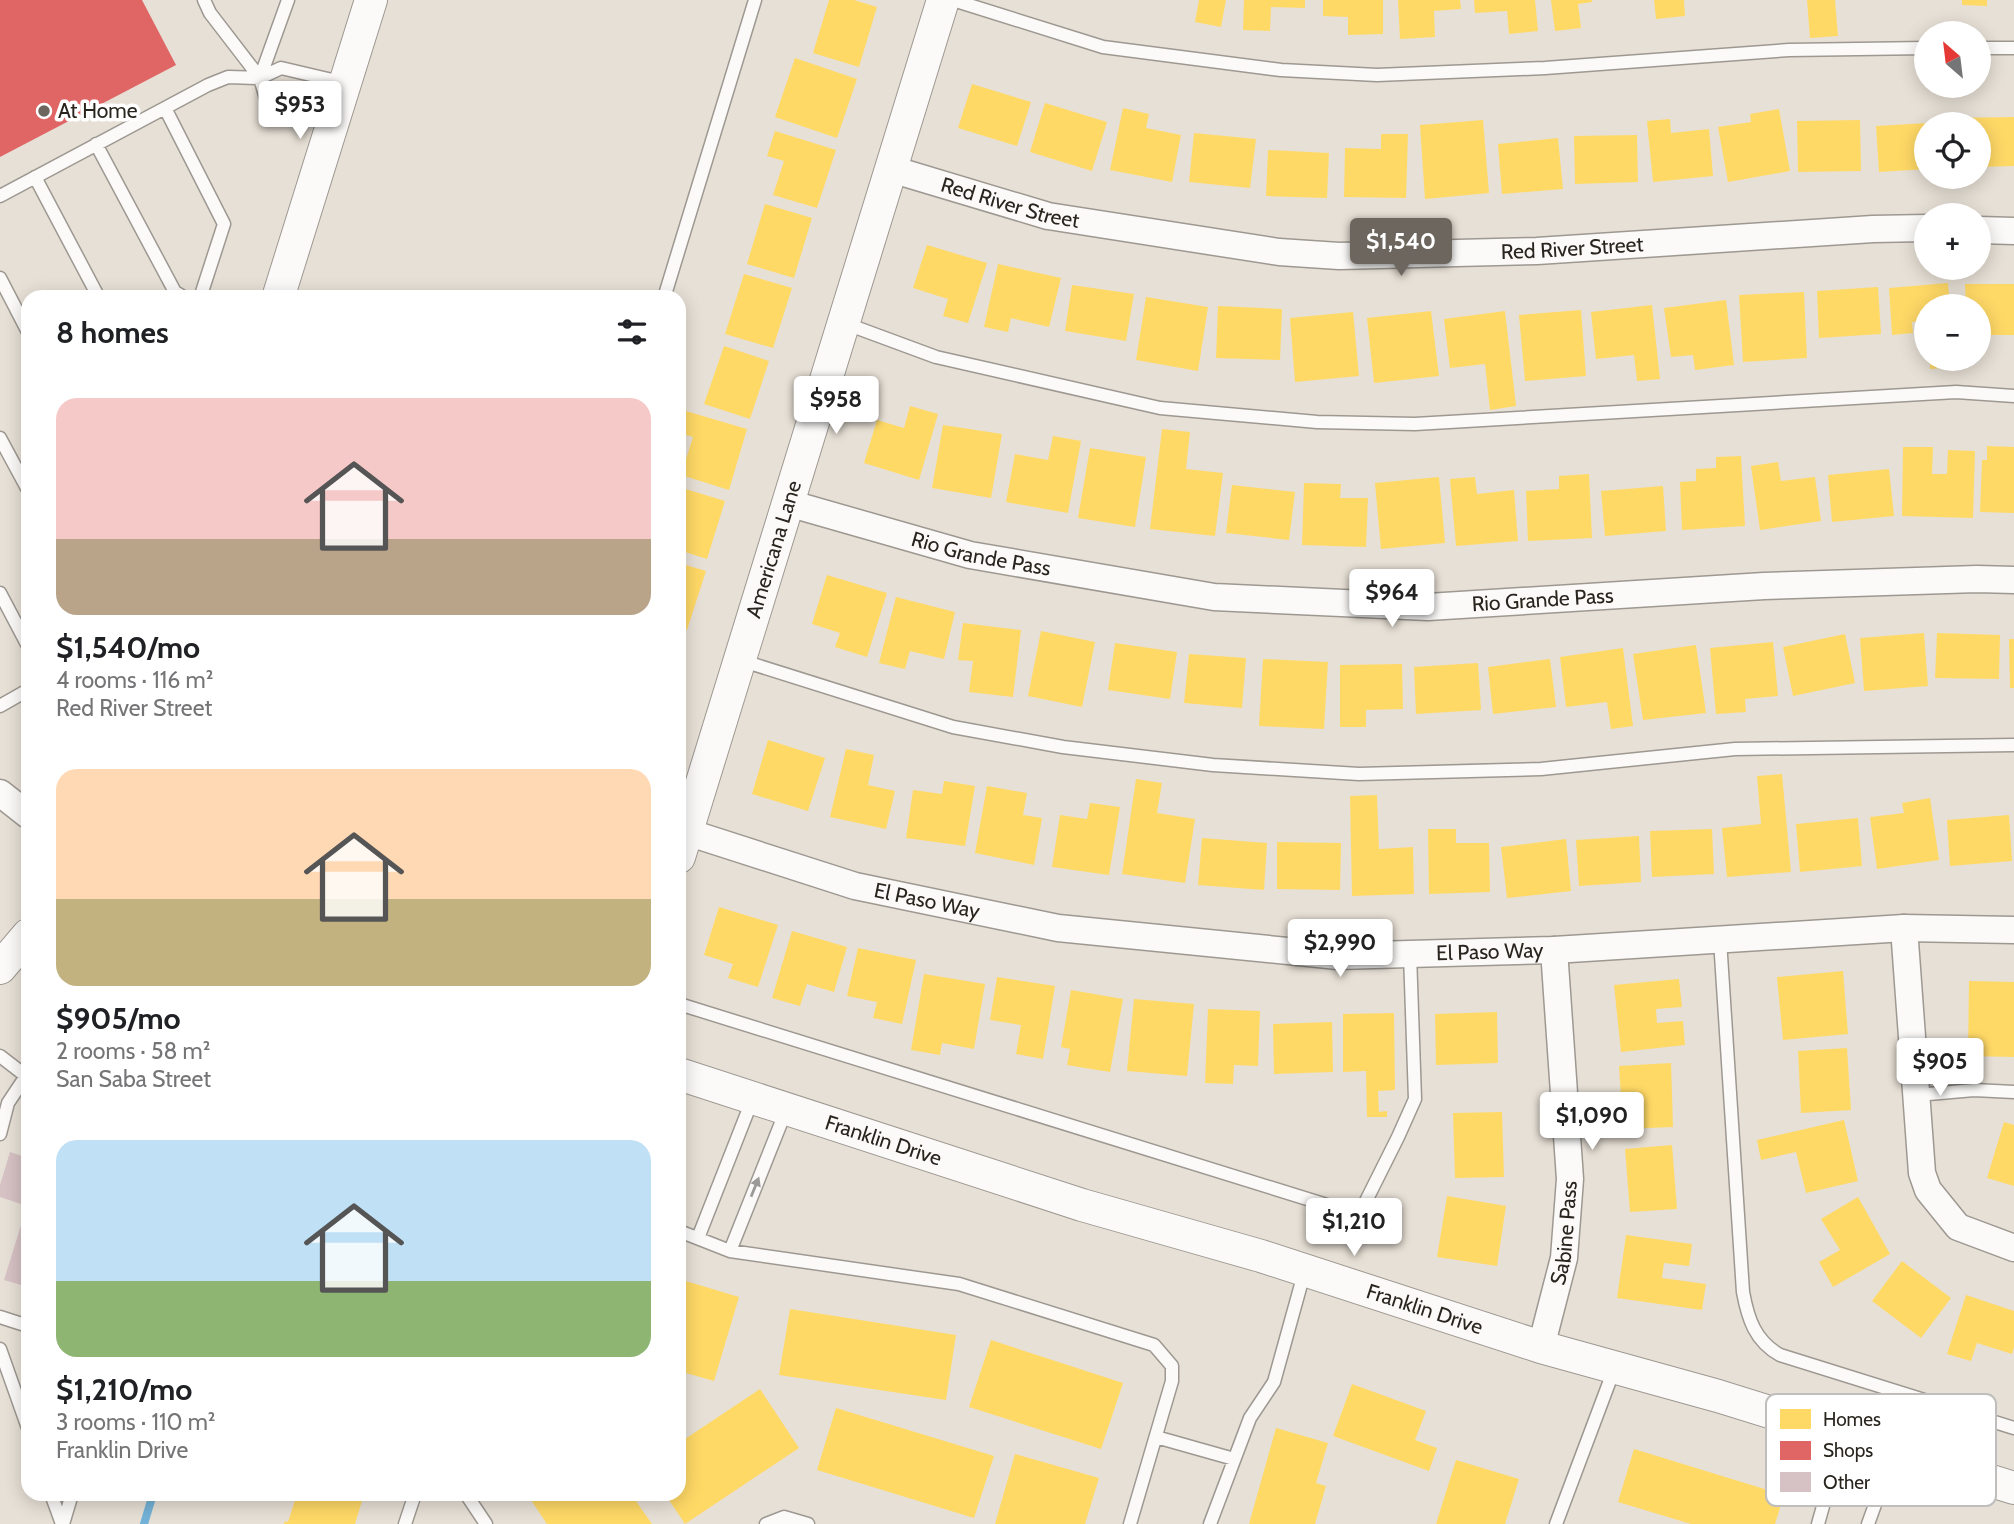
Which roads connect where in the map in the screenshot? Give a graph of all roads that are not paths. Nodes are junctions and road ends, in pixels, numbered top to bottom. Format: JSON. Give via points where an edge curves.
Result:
{"nodes":[{"id":1,"x":204,"y":0,"type":"edge"},
{"id":2,"x":288,"y":0,"type":"edge"},
{"id":3,"x":371,"y":0,"type":"edge"},
{"id":4,"x":755,"y":0,"type":"edge"},
{"id":5,"x":943,"y":0,"type":"edge"},
{"id":6,"x":953,"y":0,"type":"edge"},
{"id":7,"x":1914,"y":48,"type":"edge"},
{"id":8,"x":1992,"y":48,"type":"edge"},
{"id":9,"x":2014,"y":48,"type":"edge"},
{"id":10,"x":260,"y":78,"type":"junction"},
{"id":11,"x":345,"y":83,"type":"junction"},
{"id":12,"x":165,"y":108,"type":"junction"},
{"id":13,"x":332,"y":126,"type":"junction"},
{"id":14,"x":96,"y":144,"type":"junction"},
{"id":15,"x":891,"y":169,"type":"junction"},
{"id":16,"x":35,"y":177,"type":"junction"},
{"id":17,"x":0,"y":196,"type":"edge"},
{"id":18,"x":1914,"y":228,"type":"edge"},
{"id":19,"x":1991,"y":230,"type":"edge"},
{"id":20,"x":2014,"y":231,"type":"edge"},
{"id":21,"x":0,"y":278,"type":"edge"},
{"id":22,"x":95,"y":290,"type":"edge"},
{"id":23,"x":174,"y":290,"type":"edge"},
{"id":24,"x":203,"y":290,"type":"edge"},
{"id":25,"x":281,"y":290,"type":"edge"},
{"id":26,"x":666,"y":290,"type":"edge"},
{"id":27,"x":21,"y":318,"type":"edge"},
{"id":28,"x":843,"y":323,"type":"junction"},
{"id":29,"x":2014,"y":396,"type":"edge"},
{"id":30,"x":0,"y":438,"type":"edge"},
{"id":31,"x":21,"y":477,"type":"edge"},
{"id":32,"x":788,"y":503,"type":"junction"},
{"id":33,"x":2014,"y":580,"type":"edge"},
{"id":34,"x":0,"y":593,"type":"edge"},
{"id":35,"x":21,"y":633,"type":"edge"},
{"id":36,"x":740,"y":660,"type":"junction"},
{"id":37,"x":21,"y":694,"type":"edge"},
{"id":38,"x":0,"y":706,"type":"edge"},
{"id":39,"x":2014,"y":745,"type":"edge"},
{"id":40,"x":0,"y":793,"type":"edge"},
{"id":41,"x":21,"y":810,"type":"edge"},
{"id":42,"x":686,"y":835,"type":"edge"},
{"id":43,"x":686,"y":846,"type":"edge"},
{"id":44,"x":1904,"y":928,"type":"junction"},
{"id":45,"x":2014,"y":930,"type":"edge"},
{"id":46,"x":1720,"y":940,"type":"junction"},
{"id":47,"x":21,"y":942,"type":"edge"},
{"id":48,"x":1554,"y":950,"type":"junction"},
{"id":49,"x":1410,"y":954,"type":"junction"},
{"id":50,"x":0,"y":968,"type":"edge"},
{"id":51,"x":686,"y":1006,"type":"edge"},
{"id":52,"x":0,"y":1056,"type":"edge"},
{"id":53,"x":21,"y":1071,"type":"edge"},
{"id":54,"x":686,"y":1076,"type":"edge"},
{"id":55,"x":21,"y":1084,"type":"edge"},
{"id":56,"x":2014,"y":1092,"type":"edge"},
{"id":57,"x":1917,"y":1095,"type":"junction"},
{"id":58,"x":754,"y":1098,"type":"junction"},
{"id":59,"x":787,"y":1108,"type":"junction"},
{"id":60,"x":0,"y":1134,"type":"edge"},
{"id":61,"x":686,"y":1234,"type":"edge"},
{"id":62,"x":698,"y":1238,"type":"junction"},
{"id":63,"x":2014,"y":1248,"type":"edge"},
{"id":64,"x":730,"y":1251,"type":"junction"},
{"id":65,"x":1306,"y":1270,"type":"junction"},
{"id":66,"x":0,"y":1317,"type":"edge"},
{"id":67,"x":21,"y":1323,"type":"edge"},
{"id":68,"x":1541,"y":1346,"type":"junction"},
{"id":69,"x":0,"y":1349,"type":"edge"},
{"id":70,"x":1615,"y":1367,"type":"junction"},
{"id":71,"x":1905,"y":1394,"type":"edge"},
{"id":72,"x":21,"y":1408,"type":"edge"},
{"id":73,"x":1766,"y":1412,"type":"edge"},
{"id":74,"x":1996,"y":1422,"type":"edge"},
{"id":75,"x":2014,"y":1428,"type":"edge"},
{"id":76,"x":1156,"y":1437,"type":"junction"},
{"id":77,"x":1234,"y":1459,"type":"junction"},
{"id":78,"x":1996,"y":1482,"type":"edge"},
{"id":79,"x":2014,"y":1488,"type":"edge"},
{"id":80,"x":54,"y":1501,"type":"edge"},
{"id":81,"x":70,"y":1501,"type":"edge"},
{"id":82,"x":413,"y":1501,"type":"edge"},
{"id":83,"x":471,"y":1501,"type":"edge"},
{"id":84,"x":1823,"y":1506,"type":"edge"},
{"id":85,"x":1875,"y":1506,"type":"edge"},
{"id":86,"x":62,"y":1524,"type":"edge"},
{"id":87,"x":405,"y":1524,"type":"edge"},
{"id":88,"x":486,"y":1524,"type":"edge"},
{"id":89,"x":766,"y":1524,"type":"edge"},
{"id":90,"x":808,"y":1524,"type":"edge"},
{"id":91,"x":1130,"y":1524,"type":"edge"},
{"id":92,"x":1210,"y":1524,"type":"edge"},
{"id":93,"x":1556,"y":1524,"type":"edge"},
{"id":94,"x":1818,"y":1524,"type":"edge"},
{"id":95,"x":1868,"y":1524,"type":"edge"}],
"edges":[{"from":1,"to":10,"type":"lane"},
{"from":2,"to":10,"type":"lane"},
{"from":3,"to":11,"type":"street"},
{"from":4,"to":26,"type":"lane"},
{"from":5,"to":15,"type":"street","name":"Americana Lane"},
{"from":6,"to":7,"type":"lane","via":[[1103,47],[1281,70],[1377,75],[1789,50]]},
{"from":8,"to":9,"type":"lane"},
{"from":10,"to":11,"type":"lane","via":[[281,68]]},
{"from":10,"to":12,"type":"lane","via":[[228,77]]},
{"from":10,"to":13,"type":"lane","via":[[267,102]]},
{"from":11,"to":13,"type":"street"},
{"from":12,"to":14,"type":"lane"},
{"from":12,"to":24,"type":"lane","via":[[225,224]]},
{"from":13,"to":25,"type":"street"},
{"from":14,"to":16,"type":"lane"},
{"from":14,"to":23,"type":"lane"},
{"from":15,"to":18,"type":"street","name":"Red River Street","via":[[1048,216],[1279,252],[1339,256],[1537,251]]},
{"from":15,"to":28,"type":"street","name":"Americana Lane"},
{"from":16,"to":17,"type":"lane"},
{"from":16,"to":22,"type":"lane"},
{"from":19,"to":20,"type":"street"},
{"from":21,"to":27,"type":"lane"},
{"from":28,"to":29,"type":"lane","via":[[936,356],[1160,408],[1317,422],[1415,424],[1956,392]]},
{"from":28,"to":32,"type":"street","name":"Americana Lane"},
{"from":30,"to":31,"type":"lane"},
{"from":32,"to":33,"type":"street","name":"Rio Grande Pass","via":[[970,555],[1214,597],[1428,607],[1764,586]]},
{"from":32,"to":36,"type":"street","name":"Americana Lane"},
{"from":34,"to":35,"type":"lane"},
{"from":36,"to":39,"type":"lane","via":[[953,727],[1063,747],[1213,765],[1411,773],[1541,769],[1735,749]]},
{"from":36,"to":42,"type":"street","name":"Americana Lane"},
{"from":37,"to":38,"type":"lane"},
{"from":40,"to":41,"type":"street"},
{"from":43,"to":49,"type":"street","name":"El Paso Way","via":[[1058,928],[1338,956]]},
{"from":44,"to":45,"type":"street","name":"El Paso Way"},
{"from":44,"to":46,"type":"street","name":"El Paso Way"},
{"from":44,"to":57,"type":"street"},
{"from":46,"to":48,"type":"street","name":"El Paso Way"},
{"from":46,"to":71,"type":"lane","via":[[1746,1312],[1766,1348]]},
{"from":47,"to":50,"type":"street"},
{"from":48,"to":49,"type":"street","name":"El Paso Way"},
{"from":48,"to":68,"type":"street","name":"Sabine Pass","via":[[1570,1178],[1564,1258]]},
{"from":49,"to":51,"type":"lane","via":[[1415,1099],[1359,1215]]},
{"from":52,"to":53,"type":"lane"},
{"from":54,"to":58,"type":"street","name":"Franklin Drive"},
{"from":55,"to":60,"type":"lane","via":[[8,1103]]},
{"from":56,"to":57,"type":"lane"},
{"from":57,"to":63,"type":"street","via":[[1922,1173],[1928,1190],[1958,1227]]},
{"from":58,"to":59,"type":"street","name":"Franklin Drive"},
{"from":58,"to":62,"type":"lane"},
{"from":64,"to":59,"type":"lane","one_way":true},
{"from":59,"to":65,"type":"street","name":"Franklin Drive","via":[[1082,1205]]},
{"from":61,"to":62,"type":"lane"},
{"from":62,"to":64,"type":"lane"},
{"from":64,"to":76,"type":"lane","via":[[960,1284],[1154,1345],[1172,1366]]},
{"from":65,"to":68,"type":"street","name":"Franklin Drive"},
{"from":65,"to":77,"type":"lane","via":[[1274,1382],[1250,1418]]},
{"from":66,"to":67,"type":"lane"},
{"from":68,"to":70,"type":"street","name":"Franklin Drive"},
{"from":69,"to":72,"type":"lane"},
{"from":70,"to":73,"type":"street","name":"Franklin Drive"},
{"from":70,"to":93,"type":"lane"},
{"from":74,"to":75,"type":"lane"},
{"from":76,"to":77,"type":"lane"},
{"from":76,"to":91,"type":"lane"},
{"from":77,"to":92,"type":"lane"},
{"from":78,"to":79,"type":"street","name":"Franklin Drive"},
{"from":80,"to":86,"type":"lane"},
{"from":81,"to":86,"type":"lane"},
{"from":82,"to":87,"type":"lane"},
{"from":83,"to":88,"type":"lane"},
{"from":84,"to":94,"type":"lane"},
{"from":85,"to":95,"type":"lane"},
{"from":89,"to":90,"type":"lane","via":[[784,1517]]}]}
